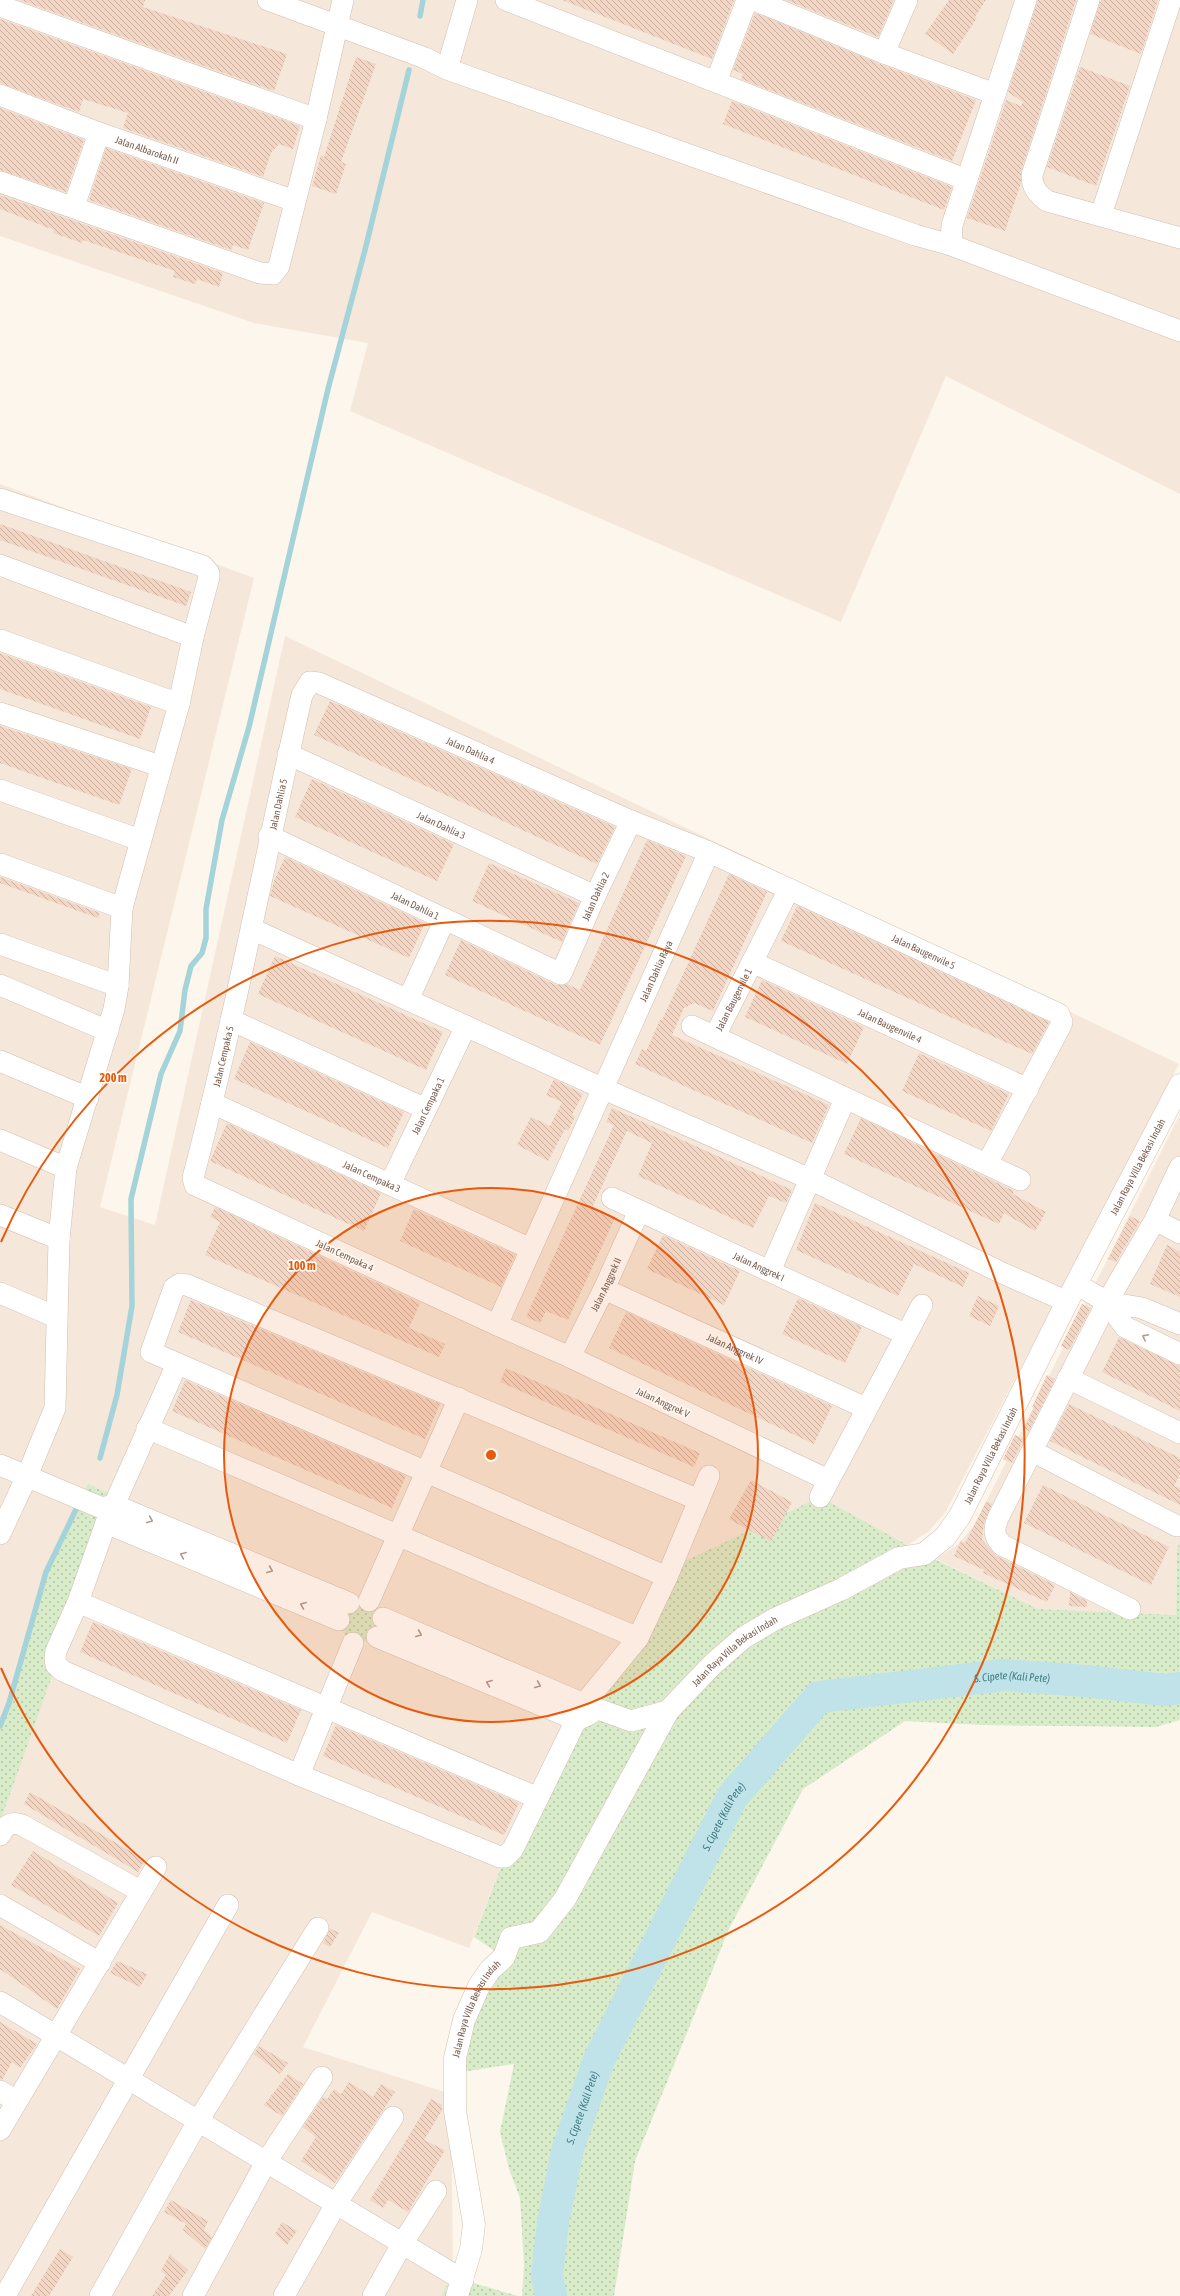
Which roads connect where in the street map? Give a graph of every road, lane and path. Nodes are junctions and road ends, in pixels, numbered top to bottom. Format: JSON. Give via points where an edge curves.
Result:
{"nodes":[{"id":1,"x":268,"y":0,"type":"edge"},
{"id":2,"x":343,"y":0,"type":"edge"},
{"id":3,"x":467,"y":0,"type":"edge"},
{"id":4,"x":506,"y":0,"type":"edge"},
{"id":5,"x":747,"y":0,"type":"edge"},
{"id":6,"x":754,"y":0,"type":"edge"},
{"id":7,"x":907,"y":0,"type":"edge"},
{"id":8,"x":1026,"y":0,"type":"edge"},
{"id":9,"x":1089,"y":0,"type":"edge"},
{"id":10,"x":1171,"y":0,"type":"edge"},
{"id":11,"x":0,"y":6,"type":"edge"},
{"id":12,"x":336,"y":24,"type":"junction"},
{"id":13,"x":884,"y":53,"type":"junction"},
{"id":14,"x":447,"y":69,"type":"junction"},
{"id":15,"x":716,"y":82,"type":"junction"},
{"id":16,"x":995,"y":94,"type":"junction"},
{"id":17,"x":0,"y":95,"type":"edge"},
{"id":18,"x":316,"y":119,"type":"junction"},
{"id":19,"x":99,"y":133,"type":"junction"},
{"id":20,"x":967,"y":180,"type":"junction"},
{"id":21,"x":0,"y":182,"type":"edge"},
{"id":22,"x":295,"y":201,"type":"junction"},
{"id":23,"x":74,"y":206,"type":"junction"},
{"id":24,"x":1101,"y":215,"type":"junction"},
{"id":25,"x":1180,"y":238,"type":"edge"},
{"id":26,"x":951,"y":245,"type":"junction"},
{"id":27,"x":1180,"y":331,"type":"edge"},
{"id":28,"x":0,"y":499,"type":"edge"},
{"id":29,"x":0,"y":565,"type":"edge"},
{"id":30,"x":193,"y":637,"type":"junction"},
{"id":31,"x":0,"y":640,"type":"edge"},
{"id":32,"x":310,"y":682,"type":"joint"},
{"id":33,"x":179,"y":704,"type":"junction"},
{"id":34,"x":0,"y":713,"type":"edge"},
{"id":35,"x":288,"y":754,"type":"junction"},
{"id":36,"x":160,"y":766,"type":"junction"},
{"id":37,"x":0,"y":790,"type":"edge"},
{"id":38,"x":631,"y":820,"type":"junction"},
{"id":39,"x":269,"y":836,"type":"junction"},
{"id":40,"x":140,"y":840,"type":"junction"},
{"id":41,"x":709,"y":852,"type":"junction"},
{"id":42,"x":0,"y":864,"type":"edge"},
{"id":43,"x":789,"y":889,"type":"junction"},
{"id":44,"x":595,"y":896,"type":"junction"},
{"id":45,"x":122,"y":908,"type":"junction"},
{"id":46,"x":445,"y":919,"type":"junction"},
{"id":47,"x":252,"y":929,"type":"junction"},
{"id":48,"x":0,"y":944,"type":"edge"},
{"id":49,"x":752,"y":962,"type":"junction"},
{"id":50,"x":561,"y":974,"type":"joint"},
{"id":51,"x":0,"y":985,"type":"edge"},
{"id":52,"x":118,"y":986,"type":"junction"},
{"id":53,"x":408,"y":1000,"type":"junction"},
{"id":54,"x":231,"y":1020,"type":"junction"},
{"id":55,"x":466,"y":1026,"type":"junction"},
{"id":56,"x":692,"y":1026,"type":"dead end"},
{"id":57,"x":108,"y":1031,"type":"junction"},
{"id":58,"x":715,"y":1036,"type":"junction"},
{"id":59,"x":0,"y":1061,"type":"edge"},
{"id":60,"x":1180,"y":1085,"type":"edge"},
{"id":61,"x":604,"y":1089,"type":"junction"},
{"id":62,"x":1028,"y":1090,"type":"junction"},
{"id":63,"x":88,"y":1098,"type":"junction"},
{"id":64,"x":845,"y":1099,"type":"junction"},
{"id":65,"x":212,"y":1103,"type":"junction"},
{"id":66,"x":426,"y":1109,"type":"junction"},
{"id":67,"x":0,"y":1140,"type":"edge"},
{"id":68,"x":987,"y":1164,"type":"junction"},
{"id":69,"x":1180,"y":1167,"type":"edge"},
{"id":70,"x":66,"y":1168,"type":"junction"},
{"id":71,"x":810,"y":1179,"type":"junction"},
{"id":72,"x":1020,"y":1180,"type":"dead end"},
{"id":73,"x":194,"y":1183,"type":"joint"},
{"id":74,"x":390,"y":1184,"type":"junction"},
{"id":75,"x":612,"y":1198,"type":"dead end"},
{"id":76,"x":639,"y":1211,"type":"junction"},
{"id":77,"x":0,"y":1215,"type":"edge"},
{"id":78,"x":1155,"y":1220,"type":"junction"},
{"id":79,"x":1180,"y":1233,"type":"edge"},
{"id":80,"x":59,"y":1239,"type":"junction"},
{"id":81,"x":531,"y":1249,"type":"junction"},
{"id":82,"x":770,"y":1271,"type":"junction"},
{"id":83,"x":604,"y":1289,"type":"junction"},
{"id":84,"x":0,"y":1293,"type":"edge"},
{"id":85,"x":1072,"y":1293,"type":"junction"},
{"id":86,"x":1107,"y":1302,"type":"junction"},
{"id":87,"x":922,"y":1305,"type":"dead end"},
{"id":88,"x":56,"y":1317,"type":"junction"},
{"id":89,"x":1180,"y":1324,"type":"edge"},
{"id":90,"x":497,"y":1325,"type":"junction"},
{"id":91,"x":905,"y":1334,"type":"junction"},
{"id":92,"x":1180,"y":1354,"type":"edge"},
{"id":93,"x":570,"y":1357,"type":"junction"},
{"id":94,"x":176,"y":1364,"type":"junction"},
{"id":95,"x":1068,"y":1378,"type":"junction"},
{"id":96,"x":458,"y":1398,"type":"junction"},
{"id":97,"x":866,"y":1408,"type":"junction"},
{"id":98,"x":147,"y":1428,"type":"junction"},
{"id":99,"x":1180,"y":1433,"type":"edge"},
{"id":100,"x":1032,"y":1451,"type":"junction"},
{"id":101,"x":0,"y":1465,"type":"edge"},
{"id":102,"x":426,"y":1472,"type":"junction"},
{"id":103,"x":27,"y":1476,"type":"junction"},
{"id":104,"x":709,"y":1476,"type":"dead end"},
{"id":105,"x":699,"y":1500,"type":"junction"},
{"id":106,"x":108,"y":1512,"type":"junction"},
{"id":107,"x":1177,"y":1526,"type":"dead end"},
{"id":108,"x":0,"y":1534,"type":"edge"},
{"id":109,"x":399,"y":1537,"type":"junction"},
{"id":110,"x":667,"y":1577,"type":"junction"},
{"id":111,"x":78,"y":1602,"type":"junction"},
{"id":112,"x":353,"y":1608,"type":"junction"},
{"id":113,"x":1130,"y":1609,"type":"dead end"},
{"id":114,"x":380,"y":1628,"type":"junction"},
{"id":115,"x":638,"y":1638,"type":"junction"},
{"id":116,"x":354,"y":1643,"type":"junction"},
{"id":117,"x":328,"y":1708,"type":"junction"},
{"id":118,"x":587,"y":1711,"type":"junction"},
{"id":119,"x":668,"y":1711,"type":"junction"},
{"id":120,"x":299,"y":1775,"type":"junction"},
{"id":121,"x":538,"y":1798,"type":"junction"},
{"id":122,"x":0,"y":1835,"type":"edge"},
{"id":123,"x":156,"y":1867,"type":"dead end"},
{"id":124,"x":140,"y":1891,"type":"junction"},
{"id":125,"x":0,"y":1905,"type":"edge"},
{"id":126,"x":228,"y":1905,"type":"dead end"},
{"id":127,"x":318,"y":1928,"type":"dead end"},
{"id":128,"x":100,"y":1962,"type":"junction"},
{"id":129,"x":0,"y":2002,"type":"edge"},
{"id":130,"x":55,"y":2035,"type":"junction"},
{"id":131,"x":322,"y":2077,"type":"dead end"},
{"id":132,"x":128,"y":2079,"type":"junction"},
{"id":133,"x":8,"y":2096,"type":"edge"},
{"id":134,"x":393,"y":2117,"type":"dead end"},
{"id":135,"x":198,"y":2121,"type":"junction"},
{"id":136,"x":0,"y":2130,"type":"edge"},
{"id":137,"x":266,"y":2162,"type":"junction"},
{"id":138,"x":436,"y":2191,"type":"dead end"},
{"id":139,"x":336,"y":2204,"type":"junction"},
{"id":140,"x":402,"y":2244,"type":"junction"},
{"id":141,"x":460,"y":2288,"type":"edge"},
{"id":142,"x":5,"y":2296,"type":"edge"},
{"id":143,"x":100,"y":2296,"type":"edge"},
{"id":144,"x":193,"y":2296,"type":"edge"},
{"id":145,"x":284,"y":2296,"type":"edge"},
{"id":146,"x":373,"y":2296,"type":"edge"}],
"edges":[{"from":1,"to":12,"type":"street"},
{"from":2,"to":12,"type":"street"},
{"from":3,"to":14,"type":"street"},
{"from":4,"to":15,"type":"street"},
{"from":5,"to":15,"type":"street"},
{"from":6,"to":13,"type":"street"},
{"from":7,"to":13,"type":"street"},
{"from":8,"to":16,"type":"street"},
{"from":9,"to":24,"type":"street","via":[[1032,175],[1032,184],[1036,193],[1046,201]]},
{"from":10,"to":24,"type":"street"},
{"from":11,"to":18,"type":"street"},
{"from":12,"to":14,"type":"street"},
{"from":12,"to":18,"type":"street"},
{"from":13,"to":16,"type":"street"},
{"from":14,"to":26,"type":"street","via":[[908,233]]},
{"from":15,"to":20,"type":"street"},
{"from":16,"to":20,"type":"street"},
{"from":17,"to":19,"type":"street","name":"Jalan Albarokah II"},
{"from":18,"to":22,"type":"street"},
{"from":19,"to":22,"type":"street","name":"Jalan Albarokah II"},
{"from":19,"to":23,"type":"street"},
{"from":20,"to":26,"type":"street","via":[[952,225]]},
{"from":21,"to":23,"type":"street"},
{"from":22,"to":23,"type":"street","via":[[278,269],[268,275]]},
{"from":24,"to":25,"type":"street"},
{"from":26,"to":27,"type":"street"},
{"from":28,"to":30,"type":"street","via":[[203,566],[209,577]]},
{"from":29,"to":30,"type":"street"},
{"from":30,"to":33,"type":"street"},
{"from":31,"to":33,"type":"street"},
{"from":32,"to":35,"type":"street","name":"Jalan Dahlia 5","via":[[302,695]]},
{"from":32,"to":38,"type":"street","name":"Jalan Dahlia 4","via":[[319,683]]},
{"from":33,"to":36,"type":"street"},
{"from":34,"to":36,"type":"street"},
{"from":35,"to":39,"type":"street","name":"Jalan Dahlia 5"},
{"from":35,"to":44,"type":"street","name":"Jalan Dahlia 3"},
{"from":36,"to":40,"type":"street"},
{"from":37,"to":40,"type":"street"},
{"from":38,"to":41,"type":"street","name":"Jalan Dahlia 4"},
{"from":38,"to":44,"type":"street","name":"Jalan Dahlia 2"},
{"from":39,"to":46,"type":"street","name":"Jalan Dahlia 1"},
{"from":39,"to":47,"type":"street","name":"Jalan Dahlia 5"},
{"from":40,"to":45,"type":"street"},
{"from":41,"to":43,"type":"street","name":"Jalan Baugenvile 5"},
{"from":41,"to":61,"type":"street","name":"Jalan Dahlia Raya"},
{"from":42,"to":45,"type":"street"},
{"from":43,"to":49,"type":"street","name":"Jalan Baugenvile 1"},
{"from":43,"to":62,"type":"street","name":"Jalan Baugenvile 5","via":[[1059,1014],[1062,1022],[1060,1027]]},
{"from":44,"to":50,"type":"street","name":"Jalan Dahlia 2"},
{"from":45,"to":52,"type":"street"},
{"from":46,"to":50,"type":"street","name":"Jalan Dahlia 1"},
{"from":46,"to":53,"type":"street"},
{"from":47,"to":53,"type":"street"},
{"from":47,"to":54,"type":"street","name":"Jalan Cempaka 5"},
{"from":48,"to":52,"type":"street"},
{"from":49,"to":58,"type":"street","name":"Jalan Baugenvile 1"},
{"from":49,"to":62,"type":"street","name":"Jalan Baugenvile 4"},
{"from":51,"to":57,"type":"street"},
{"from":52,"to":57,"type":"street"},
{"from":53,"to":55,"type":"street"},
{"from":54,"to":65,"type":"street","name":"Jalan Cempaka 5"},
{"from":54,"to":66,"type":"street"},
{"from":55,"to":61,"type":"street"},
{"from":55,"to":66,"type":"street","name":"Jalan Cempaka 1"},
{"from":56,"to":58,"type":"street"},
{"from":57,"to":63,"type":"street"},
{"from":58,"to":64,"type":"street"},
{"from":59,"to":63,"type":"street"},
{"from":60,"to":85,"type":"main road","name":"Jalan Raya Villa Bekasi Indah"},
{"from":61,"to":71,"type":"street"},
{"from":61,"to":81,"type":"street","name":"Jalan Dahlia Raya"},
{"from":62,"to":68,"type":"street"},
{"from":63,"to":70,"type":"street"},
{"from":64,"to":68,"type":"street"},
{"from":64,"to":71,"type":"street"},
{"from":65,"to":73,"type":"street","name":"Jalan Cempaka 5","via":[[193,1178]]},
{"from":65,"to":74,"type":"street","name":"Jalan Cempaka 3"},
{"from":66,"to":74,"type":"street","name":"Jalan Cempaka 1"},
{"from":67,"to":70,"type":"street"},
{"from":68,"to":72,"type":"street"},
{"from":69,"to":78,"type":"street"},
{"from":70,"to":80,"type":"street"},
{"from":71,"to":82,"type":"street"},
{"from":71,"to":85,"type":"street","via":[[1000,1272]]},
{"from":73,"to":90,"type":"street","name":"Jalan Cempaka 4"},
{"from":74,"to":81,"type":"street","name":"Jalan Cempaka 3"},
{"from":75,"to":76,"type":"street","name":"Jalan Anggrek I"},
{"from":76,"to":82,"type":"street","name":"Jalan Anggrek I"},
{"from":76,"to":83,"type":"street","name":"Jalan Anggrek II"},
{"from":77,"to":80,"type":"street"},
{"from":78,"to":79,"type":"street"},
{"from":78,"to":86,"type":"street"},
{"from":80,"to":88,"type":"street"},
{"from":81,"to":90,"type":"street","name":"Jalan Dahlia Raya"},
{"from":82,"to":91,"type":"street","name":"Jalan Anggrek I"},
{"from":83,"to":93,"type":"street","name":"Jalan Anggrek II"},
{"from":83,"to":97,"type":"street","name":"Jalan Anggrek IV"},
{"from":84,"to":88,"type":"street"},
{"from":85,"to":86,"type":"street"},
{"from":85,"to":119,"type":"main road","name":"Jalan Raya Villa Bekasi Indah","via":[[960,1516],[945,1537],[924,1554],[899,1558],[842,1589],[775,1619],[743,1638],[713,1664]]},
{"from":86,"to":89,"type":"street","via":[[1142,1308]]},
{"from":92,"to":86,"type":"street","one_way":true,"via":[[1125,1327]]},
{"from":86,"to":95,"type":"street"},
{"from":87,"to":91,"type":"street"},
{"from":88,"to":103,"type":"street","via":[[55,1408]]},
{"from":90,"to":93,"type":"street","name":"Jalan Anggrek V"},
{"from":91,"to":97,"type":"street"},
{"from":93,"to":97,"type":"street","name":"Jalan Anggrek V","via":[[824,1489]]},
{"from":94,"to":96,"type":"street","via":[[150,1352],[174,1288],[180,1284]]},
{"from":94,"to":98,"type":"street"},
{"from":94,"to":102,"type":"street"},
{"from":95,"to":99,"type":"street"},
{"from":95,"to":100,"type":"street"},
{"from":96,"to":102,"type":"street"},
{"from":96,"to":105,"type":"street"},
{"from":98,"to":106,"type":"street"},
{"from":98,"to":109,"type":"street"},
{"from":100,"to":107,"type":"street"},
{"from":100,"to":113,"type":"street","via":[[996,1524],[996,1538],[1002,1545]]},
{"from":101,"to":103,"type":"street"},
{"from":102,"to":109,"type":"street"},
{"from":102,"to":110,"type":"street"},
{"from":103,"to":106,"type":"street"},
{"from":103,"to":108,"type":"street"},
{"from":104,"to":105,"type":"street"},
{"from":105,"to":110,"type":"street"},
{"from":106,"to":111,"type":"street"},
{"from":106,"to":112,"type":"street"},
{"from":109,"to":112,"type":"street"},
{"from":109,"to":115,"type":"street"},
{"from":110,"to":115,"type":"street"},
{"from":111,"to":117,"type":"street"},
{"from":111,"to":120,"type":"street","via":[[54,1657],[58,1668]]},
{"from":112,"to":114,"type":"street","via":[[378,1608]]},
{"from":112,"to":116,"type":"street","via":[[340,1628],[345,1637]]},
{"from":114,"to":116,"type":"street","via":[[365,1644]]},
{"from":114,"to":118,"type":"street"},
{"from":115,"to":118,"type":"street"},
{"from":116,"to":117,"type":"street"},
{"from":117,"to":120,"type":"street"},
{"from":117,"to":121,"type":"street"},
{"from":118,"to":119,"type":"street","via":[[631,1721]]},
{"from":118,"to":121,"type":"street"},
{"from":119,"to":141,"type":"main road","name":"Jalan Raya Villa Bekasi Indah","via":[[565,1899],[540,1932],[511,1938],[504,1957],[490,1970],[479,1986],[464,2020],[456,2058],[455,2111],[474,2224]]},
{"from":120,"to":121,"type":"street","via":[[500,1857],[505,1857],[513,1849]]},
{"from":122,"to":124,"type":"street","via":[[8,1825],[22,1825]]},
{"from":123,"to":124,"type":"street"},
{"from":124,"to":128,"type":"street"},
{"from":125,"to":128,"type":"street"},
{"from":126,"to":132,"type":"street"},
{"from":127,"to":135,"type":"street"},
{"from":128,"to":130,"type":"street"},
{"from":129,"to":130,"type":"street"},
{"from":130,"to":132,"type":"street"},
{"from":130,"to":133,"type":"street"},
{"from":131,"to":137,"type":"street"},
{"from":132,"to":135,"type":"street"},
{"from":132,"to":142,"type":"street"},
{"from":133,"to":136,"type":"street"},
{"from":134,"to":139,"type":"street"},
{"from":135,"to":137,"type":"street"},
{"from":135,"to":143,"type":"street"},
{"from":137,"to":139,"type":"street"},
{"from":137,"to":144,"type":"street"},
{"from":138,"to":140,"type":"street"},
{"from":139,"to":140,"type":"street"},
{"from":139,"to":145,"type":"street"},
{"from":140,"to":141,"type":"street"},
{"from":140,"to":146,"type":"street"}]}
